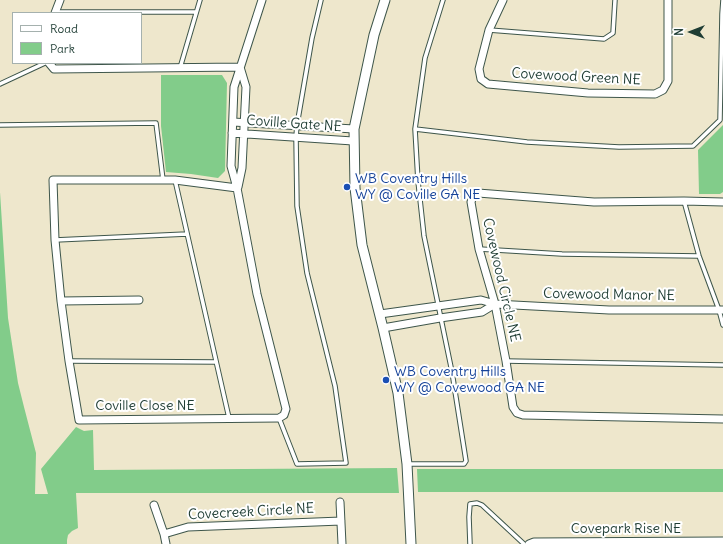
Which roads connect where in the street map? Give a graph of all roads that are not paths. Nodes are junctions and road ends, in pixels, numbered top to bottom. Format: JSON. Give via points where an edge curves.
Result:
{"nodes":[{"id":1,"x":60,"y":0,"type":"edge"},
{"id":2,"x":200,"y":0,"type":"edge"},
{"id":3,"x":262,"y":0,"type":"edge"},
{"id":4,"x":321,"y":0,"type":"edge"},
{"id":5,"x":385,"y":0,"type":"edge"},
{"id":6,"x":443,"y":0,"type":"edge"},
{"id":7,"x":503,"y":0,"type":"edge"},
{"id":8,"x":615,"y":0,"type":"edge"},
{"id":9,"x":668,"y":0,"type":"edge"},
{"id":10,"x":723,"y":0,"type":"edge"},
{"id":11,"x":55,"y":12,"type":"edge"},
{"id":12,"x":142,"y":12,"type":"edge"},
{"id":13,"x":196,"y":12,"type":"junction"},
{"id":14,"x":489,"y":30,"type":"junction"},
{"id":15,"x":43,"y":64,"type":"edge"},
{"id":16,"x":50,"y":64,"type":"edge"},
{"id":17,"x":240,"y":67,"type":"junction"},
{"id":18,"x":180,"y":68,"type":"junction"},
{"id":19,"x":0,"y":84,"type":"edge"},
{"id":20,"x":0,"y":125,"type":"edge"},
{"id":21,"x":297,"y":125,"type":"junction"},
{"id":22,"x":232,"y":127,"type":"junction"},
{"id":23,"x":244,"y":128,"type":"junction"},
{"id":24,"x":354,"y":129,"type":"junction"},
{"id":25,"x":415,"y":129,"type":"junction"},
{"id":26,"x":296,"y":137,"type":"junction"},
{"id":27,"x":353,"y":141,"type":"junction"},
{"id":28,"x":234,"y":178,"type":"junction"},
{"id":29,"x":163,"y":180,"type":"junction"},
{"id":30,"x":175,"y":180,"type":"junction"},
{"id":31,"x":222,"y":186,"type":"junction"},
{"id":32,"x":237,"y":188,"type":"junction"},
{"id":33,"x":684,"y":201,"type":"junction"},
{"id":34,"x":723,"y":202,"type":"edge"},
{"id":35,"x":187,"y":234,"type":"junction"},
{"id":36,"x":55,"y":240,"type":"junction"},
{"id":37,"x":479,"y":249,"type":"junction"},
{"id":38,"x":699,"y":256,"type":"junction"},
{"id":39,"x":139,"y":300,"type":"dead end"},
{"id":40,"x":61,"y":301,"type":"junction"},
{"id":41,"x":495,"y":304,"type":"junction"},
{"id":42,"x":438,"y":306,"type":"junction"},
{"id":43,"x":721,"y":310,"type":"edge"},
{"id":44,"x":380,"y":314,"type":"junction"},
{"id":45,"x":440,"y":318,"type":"junction"},
{"id":46,"x":723,"y":325,"type":"edge"},
{"id":47,"x":383,"y":328,"type":"junction"},
{"id":48,"x":68,"y":361,"type":"junction"},
{"id":49,"x":506,"y":361,"type":"junction"},
{"id":50,"x":216,"y":362,"type":"junction"},
{"id":51,"x":723,"y":365,"type":"edge"},
{"id":52,"x":229,"y":418,"type":"junction"},
{"id":53,"x":279,"y":418,"type":"junction"},
{"id":54,"x":723,"y":419,"type":"edge"},
{"id":55,"x":407,"y":464,"type":"junction"},
{"id":56,"x":340,"y":502,"type":"dead end"},
{"id":57,"x":154,"y":505,"type":"dead end"},
{"id":58,"x":341,"y":521,"type":"junction"},
{"id":59,"x":164,"y":534,"type":"junction"},
{"id":60,"x":722,"y":542,"type":"edge"},
{"id":61,"x":587,"y":543,"type":"edge"},
{"id":62,"x":661,"y":543,"type":"edge"},
{"id":63,"x":166,"y":544,"type":"edge"},
{"id":64,"x":342,"y":544,"type":"edge"},
{"id":65,"x":410,"y":544,"type":"edge"},
{"id":66,"x":470,"y":544,"type":"edge"},
{"id":67,"x":524,"y":544,"type":"edge"},
{"id":68,"x":529,"y":544,"type":"edge"}],
"edges":[{"from":1,"to":11,"type":"street"},
{"from":2,"to":13,"type":"lane"},
{"from":3,"to":17,"type":"street"},
{"from":4,"to":21,"type":"lane"},
{"from":5,"to":24,"type":"street","via":[[374,35]]},
{"from":6,"to":25,"type":"lane","via":[[425,58]]},
{"from":7,"to":14,"type":"street","name":"Covewood Green NE"},
{"from":8,"to":14,"type":"lane","via":[[613,33],[604,39]]},
{"from":9,"to":14,"type":"street","name":"Covewood Green NE","via":[[668,80],[663,90],[656,94],[588,93],[488,84],[481,79],[479,69]]},
{"from":10,"to":25,"type":"lane","via":[[720,120],[693,146],[619,148],[527,142]]},
{"from":12,"to":13,"type":"lane"},
{"from":13,"to":18,"type":"lane"},
{"from":15,"to":19,"type":"lane"},
{"from":16,"to":18,"type":"street","via":[[54,69]]},
{"from":17,"to":18,"type":"street"},
{"from":17,"to":22,"type":"street","via":[[234,87]]},
{"from":17,"to":23,"type":"street","via":[[246,87]]},
{"from":20,"to":29,"type":"lane","via":[[156,123]]},
{"from":21,"to":23,"type":"street","name":"Coville Gate NE"},
{"from":21,"to":24,"type":"street","name":"Coville Gate NE"},
{"from":21,"to":26,"type":"lane"},
{"from":22,"to":23,"type":"street","name":"Coville Gate NE"},
{"from":22,"to":23,"type":"street","name":"Coville Gate NE"},
{"from":22,"to":28,"type":"street","via":[[231,166]]},
{"from":23,"to":26,"type":"street","name":"Coville Gate NE"},
{"from":23,"to":32,"type":"street","via":[[242,168]]},
{"from":24,"to":27,"type":"street"},
{"from":25,"to":42,"type":"lane","via":[[424,236]]},
{"from":26,"to":27,"type":"street","name":"Coville Gate NE"},
{"from":26,"to":53,"type":"lane","via":[[298,206],[307,273],[336,386],[346,462],[298,464]]},
{"from":27,"to":44,"type":"street","via":[[355,188],[362,245]]},
{"from":28,"to":31,"type":"street"},
{"from":28,"to":32,"type":"street"},
{"from":29,"to":30,"type":"street","name":"Coville Close NE"},
{"from":29,"to":36,"type":"street","name":"Coville Close NE","via":[[53,180]]},
{"from":30,"to":31,"type":"street","name":"Coville Close NE"},
{"from":30,"to":35,"type":"lane"},
{"from":31,"to":32,"type":"street","name":"Coville Close NE"},
{"from":32,"to":53,"type":"street","via":[[257,294],[286,409],[284,415]]},
{"from":33,"to":34,"type":"street","name":"Covewood Circle NE"},
{"from":33,"to":37,"type":"street","name":"Covewood Circle NE","via":[[594,202],[478,193],[473,196],[471,202]]},
{"from":33,"to":38,"type":"lane"},
{"from":35,"to":36,"type":"lane"},
{"from":35,"to":50,"type":"lane"},
{"from":36,"to":40,"type":"street","name":"Coville Close NE"},
{"from":37,"to":38,"type":"lane","via":[[562,254]]},
{"from":37,"to":41,"type":"street","name":"Covewood Circle NE"},
{"from":38,"to":43,"type":"lane"},
{"from":39,"to":40,"type":"street"},
{"from":40,"to":48,"type":"street","name":"Coville Close NE"},
{"from":41,"to":42,"type":"street","name":"Covewood Manor NE","via":[[481,300]]},
{"from":41,"to":43,"type":"street","name":"Covewood Manor NE","via":[[609,310]]},
{"from":41,"to":45,"type":"street","via":[[482,312]]},
{"from":41,"to":49,"type":"street","name":"Covewood Circle NE"},
{"from":42,"to":44,"type":"street","name":"Covewood Manor NE"},
{"from":42,"to":45,"type":"lane"},
{"from":43,"to":46,"type":"lane"},
{"from":44,"to":47,"type":"street"},
{"from":45,"to":47,"type":"street"},
{"from":45,"to":55,"type":"lane","via":[[452,372],[466,461],[464,464]]},
{"from":47,"to":55,"type":"street","via":[[398,393]]},
{"from":48,"to":50,"type":"lane"},
{"from":48,"to":52,"type":"street","name":"Coville Close NE","via":[[79,420]]},
{"from":49,"to":51,"type":"lane"},
{"from":49,"to":54,"type":"street","name":"Covewood Circle NE","via":[[513,407],[517,413],[523,415]]},
{"from":50,"to":52,"type":"lane"},
{"from":52,"to":53,"type":"street","name":"Coville Close NE"},
{"from":55,"to":65,"type":"street"},
{"from":56,"to":58,"type":"street"},
{"from":57,"to":59,"type":"street"},
{"from":58,"to":59,"type":"street","name":"Covecreek Circle NE","via":[[188,527]]},
{"from":58,"to":64,"type":"street"},
{"from":59,"to":63,"type":"street"},
{"from":60,"to":62,"type":"street","name":"Covepark Rise NE"},
{"from":61,"to":62,"type":"street","name":"Covepark Rise NE"},
{"from":61,"to":68,"type":"street","name":"Covepark Rise NE"},
{"from":66,"to":67,"type":"lane","via":[[470,504],[477,503]]}]}
